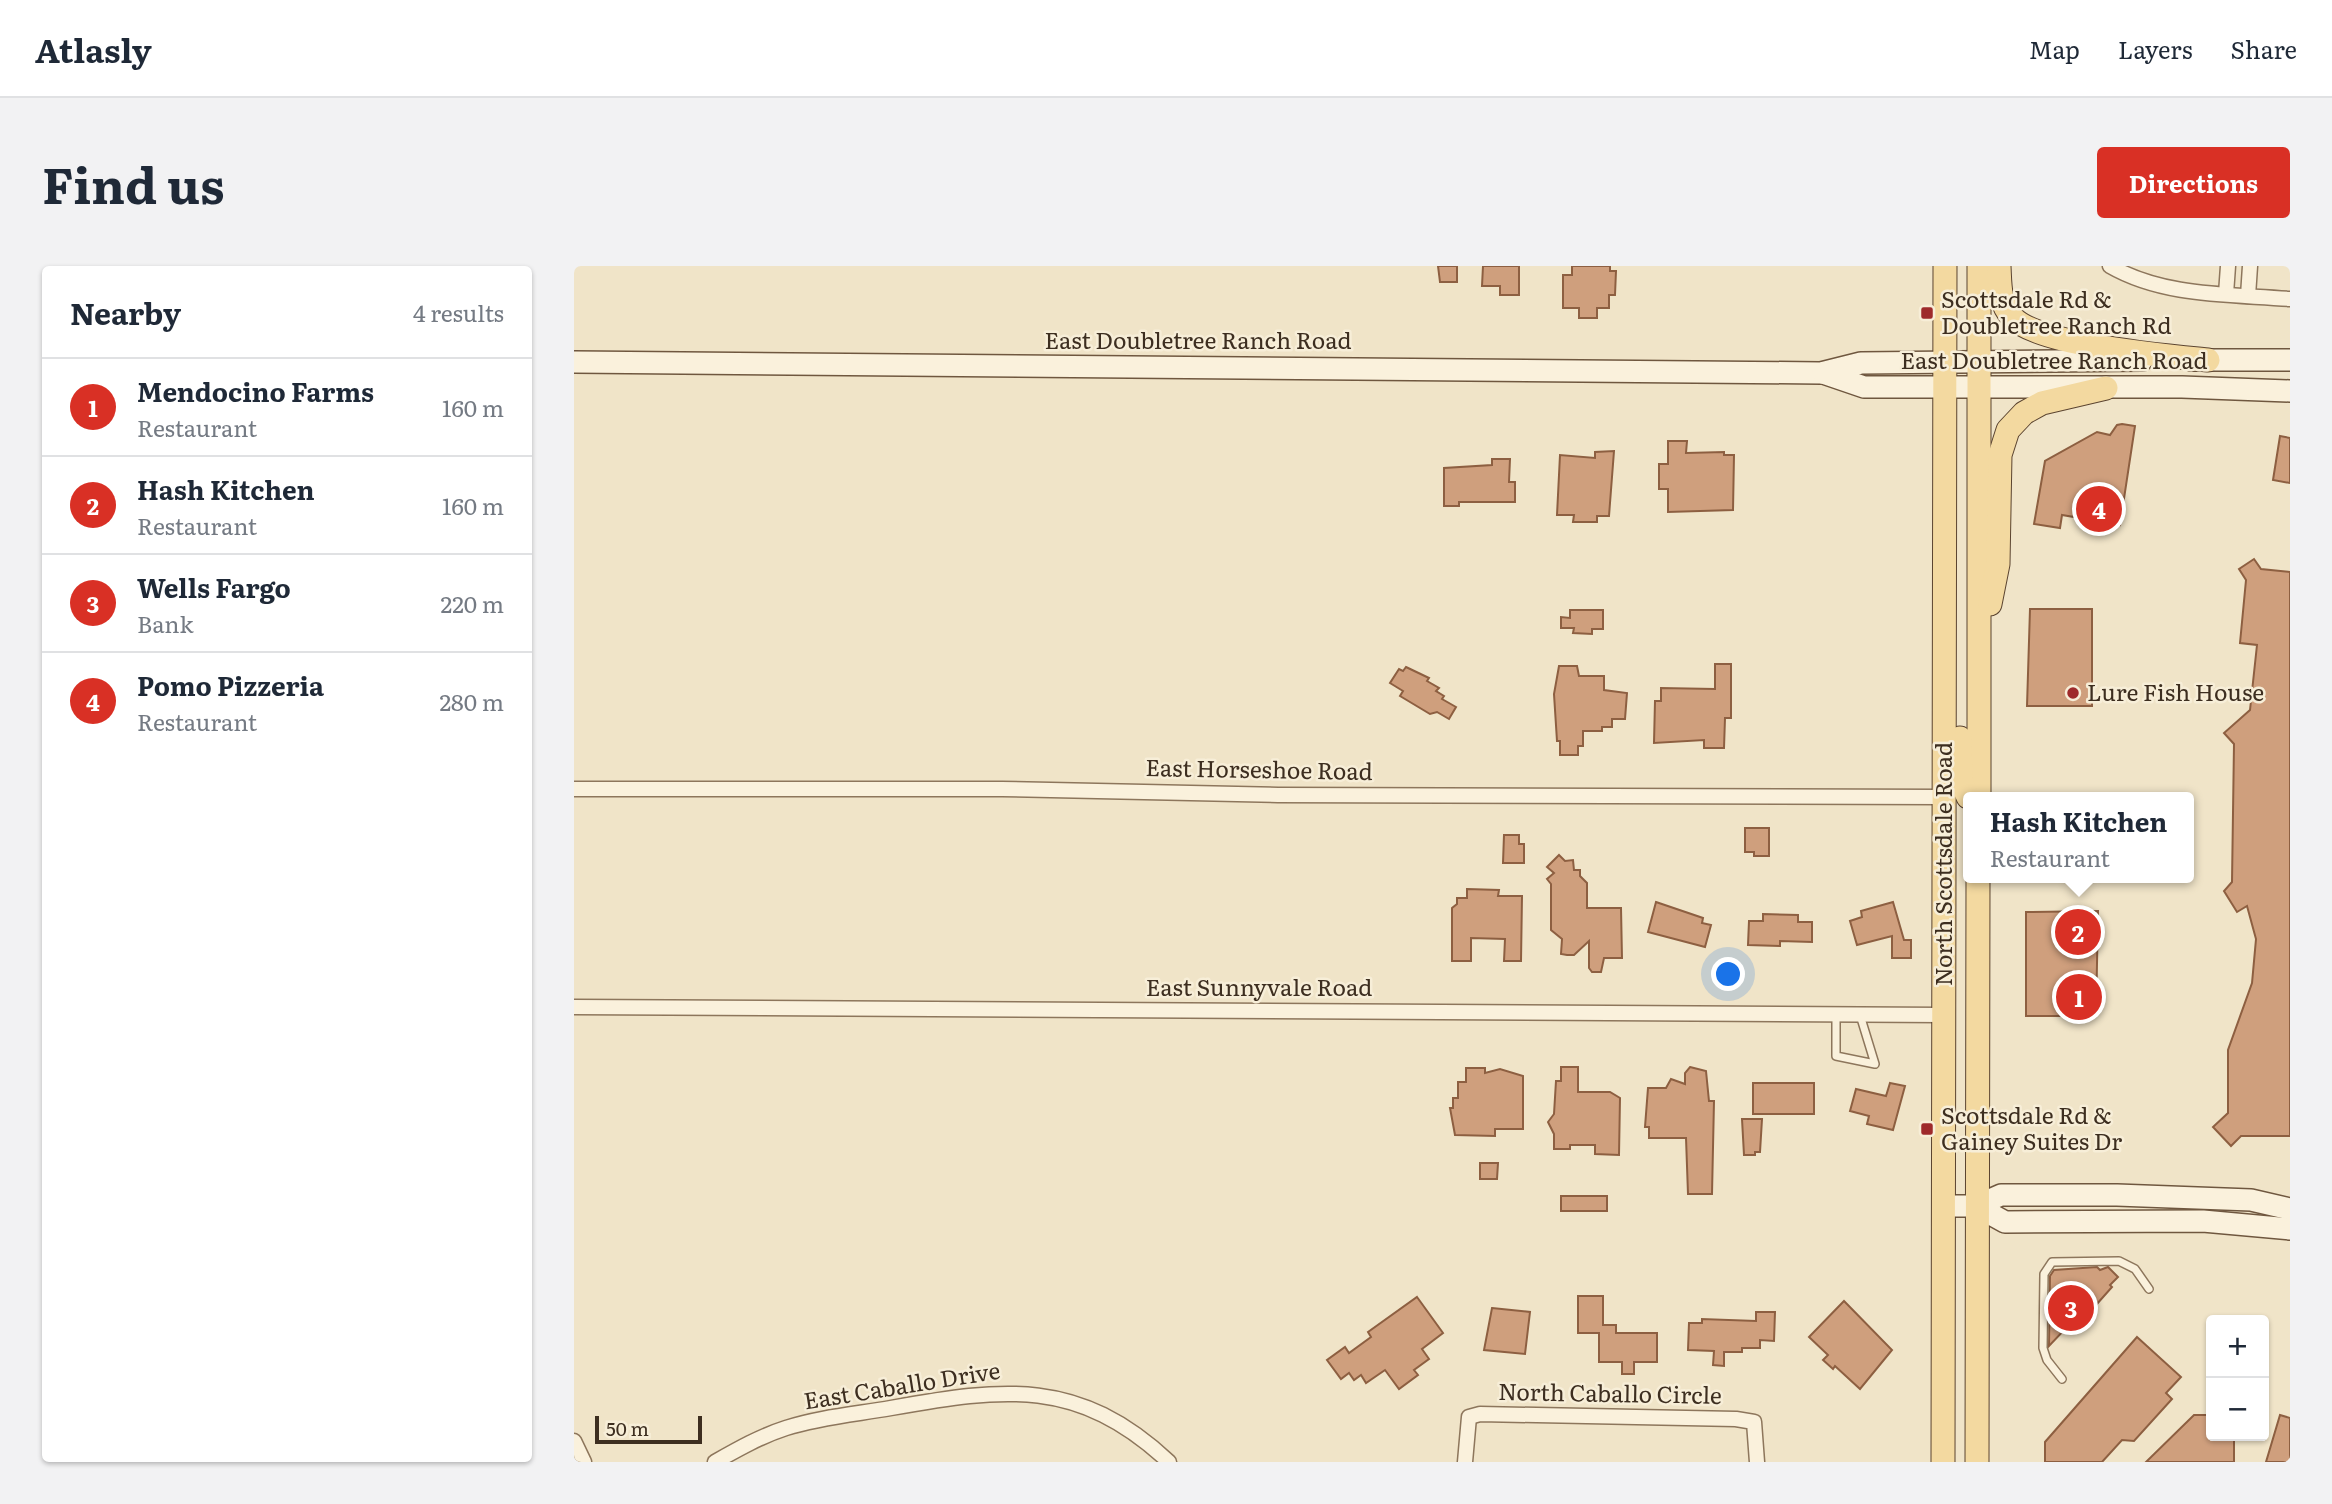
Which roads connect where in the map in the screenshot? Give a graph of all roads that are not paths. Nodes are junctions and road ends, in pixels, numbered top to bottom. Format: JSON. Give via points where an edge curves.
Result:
{"nodes":[{"id":1,"x":1945,"y":266,"type":"edge"},
{"id":2,"x":1979,"y":266,"type":"edge"},
{"id":3,"x":1999,"y":266,"type":"edge"},
{"id":4,"x":2110,"y":266,"type":"edge"},
{"id":5,"x":2228,"y":266,"type":"edge"},
{"id":6,"x":2250,"y":266,"type":"edge"},
{"id":7,"x":2226,"y":295,"type":"junction"},
{"id":8,"x":2248,"y":296,"type":"junction"},
{"id":9,"x":2290,"y":299,"type":"edge"},
{"id":10,"x":2208,"y":360,"type":"junction"},
{"id":11,"x":2290,"y":360,"type":"edge"},
{"id":12,"x":574,"y":362,"type":"edge"},
{"id":13,"x":1945,"y":364,"type":"junction"},
{"id":14,"x":1980,"y":364,"type":"junction"},
{"id":15,"x":1821,"y":373,"type":"junction"},
{"id":16,"x":1946,"y":388,"type":"junction"},
{"id":17,"x":1980,"y":388,"type":"junction"},
{"id":18,"x":2106,"y":388,"type":"junction"},
{"id":19,"x":2290,"y":391,"type":"edge"},
{"id":20,"x":1981,"y":651,"type":"junction"},
{"id":21,"x":1946,"y":653,"type":"junction"},
{"id":22,"x":574,"y":789,"type":"edge"},
{"id":23,"x":1966,"y":792,"type":"edge"},
{"id":24,"x":1979,"y":792,"type":"edge"},
{"id":25,"x":1944,"y":797,"type":"junction"},
{"id":26,"x":1978,"y":883,"type":"edge"},
{"id":27,"x":574,"y":1007,"type":"edge"},
{"id":28,"x":1836,"y":1014,"type":"junction"},
{"id":29,"x":1860,"y":1015,"type":"junction"},
{"id":30,"x":1943,"y":1015,"type":"junction"},
{"id":31,"x":1943,"y":1206,"type":"junction"},
{"id":32,"x":1976,"y":1206,"type":"junction"},
{"id":33,"x":2290,"y":1209,"type":"edge"},
{"id":34,"x":2290,"y":1228,"type":"edge"},
{"id":35,"x":2149,"y":1289,"type":"dead end"},
{"id":36,"x":2062,"y":1379,"type":"dead end"},
{"id":37,"x":574,"y":1441,"type":"edge"},
{"id":38,"x":584,"y":1462,"type":"edge"},
{"id":39,"x":715,"y":1462,"type":"edge"},
{"id":40,"x":1168,"y":1462,"type":"edge"},
{"id":41,"x":1465,"y":1462,"type":"edge"},
{"id":42,"x":1757,"y":1462,"type":"edge"},
{"id":43,"x":1943,"y":1462,"type":"edge"},
{"id":44,"x":1977,"y":1462,"type":"edge"}],
"edges":[{"from":1,"to":13,"type":"main road","name":"North Scottsdale Road"},
{"from":2,"to":14,"type":"main road","name":"North Scottsdale Road"},
{"from":3,"to":10,"type":"main road","via":[[2007,310],[2031,331],[2137,352]]},
{"from":4,"to":7,"type":"street","via":[[2150,285]]},
{"from":5,"to":7,"type":"street"},
{"from":6,"to":8,"type":"street"},
{"from":7,"to":8,"type":"street"},
{"from":8,"to":9,"type":"street"},
{"from":10,"to":11,"type":"main road","name":"East Doubletree Ranch Road"},
{"from":10,"to":14,"type":"main road","name":"East Doubletree Ranch Road"},
{"from":12,"to":15,"type":"main road","name":"East Doubletree Ranch Road"},
{"from":13,"to":14,"type":"main road","name":"East Doubletree Ranch Road"},
{"from":13,"to":15,"type":"main road","name":"East Doubletree Ranch Road","via":[[1861,363]]},
{"from":13,"to":16,"type":"main road","name":"North Scottsdale Road"},
{"from":14,"to":17,"type":"main road","name":"North Scottsdale Road"},
{"from":15,"to":16,"type":"main road","name":"East Doubletree Ranch Road","via":[[1864,387]]},
{"from":16,"to":17,"type":"main road","name":"East Doubletree Ranch Road"},
{"from":16,"to":21,"type":"main road","name":"North Scottsdale Road"},
{"from":17,"to":18,"type":"main road","name":"East Doubletree Ranch Road"},
{"from":17,"to":20,"type":"main road","name":"North Scottsdale Road"},
{"from":18,"to":19,"type":"main road","name":"East Doubletree Ranch Road"},
{"from":18,"to":20,"type":"main road","via":[[2035,406],[2005,436],[2000,462],[1998,573]]},
{"from":20,"to":24,"type":"main road","name":"North Scottsdale Road"},
{"from":21,"to":23,"type":"main road","via":[[1959,719],[1961,782]]},
{"from":21,"to":25,"type":"main road","name":"North Scottsdale Road"},
{"from":22,"to":25,"type":"street","name":"East Horseshoe Road"},
{"from":25,"to":30,"type":"main road","name":"North Scottsdale Road"},
{"from":26,"to":32,"type":"main road","name":"North Scottsdale Road"},
{"from":27,"to":28,"type":"street","name":"East Sunnyvale Road"},
{"from":28,"to":29,"type":"street","name":"East Sunnyvale Road"},
{"from":28,"to":29,"type":"lane","via":[[1836,1056],[1875,1064]]},
{"from":29,"to":30,"type":"street","name":"East Sunnyvale Road"},
{"from":30,"to":31,"type":"main road","name":"North Scottsdale Road"},
{"from":31,"to":32,"type":"main road"},
{"from":31,"to":43,"type":"main road","name":"North Scottsdale Road"},
{"from":32,"to":33,"type":"main road","via":[[2001,1195],[2117,1195],[2230,1198]]},
{"from":32,"to":34,"type":"main road","via":[[2005,1222],[2203,1221]]},
{"from":32,"to":44,"type":"main road","name":"North Scottsdale Road"},
{"from":35,"to":36,"type":"lane","via":[[2135,1269],[2119,1261],[2052,1262],[2045,1269],[2043,1348]]},
{"from":37,"to":38,"type":"street"},
{"from":39,"to":40,"type":"street","name":"East Caballo Drive","via":[[789,1426],[1009,1391],[1061,1399],[1097,1411],[1142,1438]]},
{"from":41,"to":42,"type":"street","name":"North Caballo Circle","via":[[1469,1418],[1480,1414],[1745,1420],[1754,1422]]}]}
